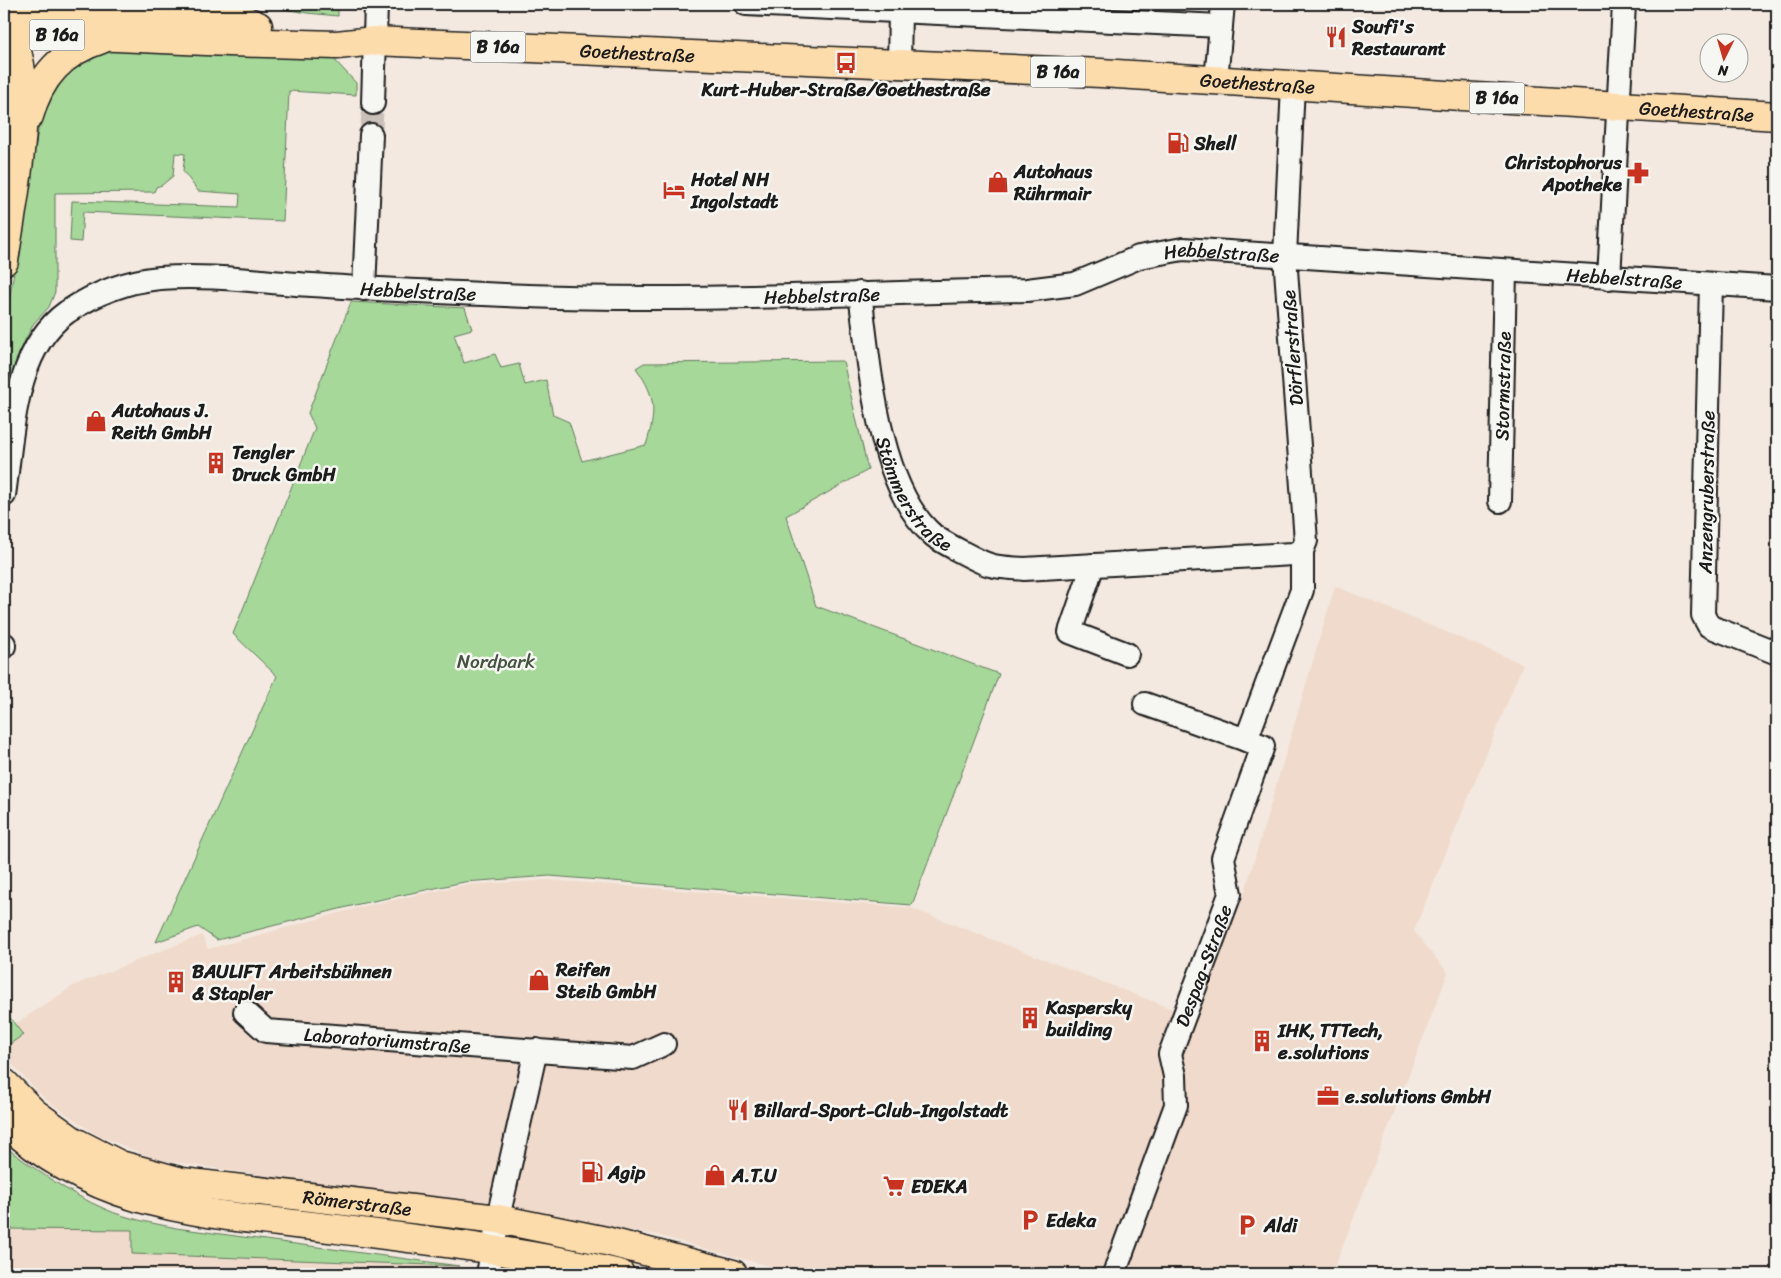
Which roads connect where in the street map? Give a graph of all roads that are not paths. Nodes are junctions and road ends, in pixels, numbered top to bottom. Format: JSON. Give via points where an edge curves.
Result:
{"nodes":[{"id":1,"x":209,"y":4,"type":"edge"},
{"id":2,"x":376,"y":4,"type":"edge"},
{"id":3,"x":746,"y":4,"type":"edge"},
{"id":4,"x":1223,"y":4,"type":"edge"},
{"id":5,"x":1624,"y":4,"type":"edge"},
{"id":6,"x":900,"y":11,"type":"junction"},
{"id":7,"x":258,"y":26,"type":"junction"},
{"id":8,"x":1221,"y":26,"type":"junction"},
{"id":9,"x":5,"y":27,"type":"edge"},
{"id":10,"x":106,"y":38,"type":"junction"},
{"id":11,"x":374,"y":41,"type":"junction"},
{"id":12,"x":899,"y":65,"type":"junction"},
{"id":13,"x":1216,"y":80,"type":"junction"},
{"id":14,"x":1293,"y":85,"type":"junction"},
{"id":15,"x":373,"y":103,"type":"tunnel mouth"},
{"id":16,"x":1616,"y":106,"type":"junction"},
{"id":17,"x":1777,"y":116,"type":"edge"},
{"id":18,"x":372,"y":135,"type":"tunnel mouth"},
{"id":19,"x":20,"y":144,"type":"junction"},
{"id":20,"x":1285,"y":256,"type":"junction"},
{"id":21,"x":4,"y":262,"type":"edge"},
{"id":22,"x":1506,"y":271,"type":"junction"},
{"id":23,"x":1609,"y":278,"type":"junction"},
{"id":24,"x":1711,"y":284,"type":"junction"},
{"id":25,"x":1777,"y":288,"type":"edge"},
{"id":26,"x":364,"y":289,"type":"junction"},
{"id":27,"x":860,"y":293,"type":"junction"},
{"id":28,"x":4,"y":495,"type":"edge"},
{"id":29,"x":1500,"y":501,"type":"dead end"},
{"id":30,"x":1302,"y":551,"type":"junction"},
{"id":31,"x":1093,"y":565,"type":"junction"},
{"id":32,"x":1777,"y":653,"type":"edge"},
{"id":33,"x":1127,"y":654,"type":"dead end"},
{"id":34,"x":1145,"y":704,"type":"dead end"},
{"id":35,"x":1246,"y":740,"type":"junction"},
{"id":36,"x":245,"y":1012,"type":"dead end"},
{"id":37,"x":664,"y":1044,"type":"dead end"},
{"id":38,"x":536,"y":1050,"type":"junction"},
{"id":39,"x":4,"y":1083,"type":"edge"},
{"id":40,"x":4,"y":1121,"type":"edge"},
{"id":41,"x":498,"y":1219,"type":"junction"},
{"id":42,"x":490,"y":1262,"type":"edge"},
{"id":43,"x":620,"y":1274,"type":"edge"},
{"id":44,"x":733,"y":1274,"type":"edge"},
{"id":45,"x":1114,"y":1274,"type":"edge"}],
"edges":[{"from":1,"to":7,"type":"main road"},
{"from":2,"to":11,"type":"street"},
{"from":3,"to":6,"type":"street"},
{"from":4,"to":8,"type":"street"},
{"from":5,"to":16,"type":"street","name":"Goethestraße"},
{"from":6,"to":8,"type":"street"},
{"from":6,"to":12,"type":"street"},
{"from":7,"to":9,"type":"main road","number":"B 16a","via":[[36,10]]},
{"from":7,"to":11,"type":"main road","number":"B 16a","via":[[342,32]]},
{"from":8,"to":13,"type":"street"},
{"from":9,"to":10,"type":"main road","number":"B 16a"},
{"from":9,"to":19,"type":"main road","via":[[18,50],[23,77]]},
{"from":10,"to":11,"type":"main road","number":"B 16a","via":[[337,44]]},
{"from":10,"to":19,"type":"main road","via":[[83,45],[47,75],[33,100]]},
{"from":11,"to":12,"type":"main road","name":"Goethestraße","number":"B 16a"},
{"from":11,"to":15,"type":"street"},
{"from":12,"to":13,"type":"main road","name":"Goethestraße","number":"B 16a"},
{"from":13,"to":14,"type":"main road","name":"Goethestraße","number":"B 16a"},
{"from":14,"to":16,"type":"main road","name":"Goethestraße","number":"B 16a"},
{"from":14,"to":20,"type":"street","name":"Dörflerstraße"},
{"from":16,"to":17,"type":"main road","name":"Goethestraße","number":"B 16a"},
{"from":16,"to":23,"type":"street","name":"Goethestraße"},
{"from":18,"to":26,"type":"street"},
{"from":19,"to":21,"type":"main road"},
{"from":20,"to":22,"type":"street","name":"Hebbelstraße"},
{"from":20,"to":27,"type":"street","name":"Hebbelstraße","via":[[1184,249],[1139,257],[1074,284],[1027,290]]},
{"from":20,"to":30,"type":"street","name":"Dörflerstraße","via":[[1306,541]]},
{"from":22,"to":23,"type":"street","name":"Hebbelstraße"},
{"from":22,"to":29,"type":"street","name":"Stormstraße"},
{"from":23,"to":24,"type":"street","name":"Hebbelstraße"},
{"from":24,"to":25,"type":"street","name":"Hebbelstraße"},
{"from":24,"to":32,"type":"street","name":"Anzengruberstraße","via":[[1703,615],[1709,626]]},
{"from":26,"to":27,"type":"street","name":"Hebbelstraße","via":[[639,297]]},
{"from":26,"to":28,"type":"street","name":"Hebbelstraße","via":[[187,276],[129,284],[84,301],[49,327],[32,356],[19,394]]},
{"from":27,"to":31,"type":"street","name":"Stömmerstraße","via":[[870,371],[885,447],[903,499],[933,536],[988,565],[1024,569]]},
{"from":30,"to":31,"type":"street","name":"Stömmerstraße"},
{"from":30,"to":35,"type":"street","name":"Dörflerstraße","via":[[1302,590]]},
{"from":31,"to":33,"type":"street","via":[[1070,632]]},
{"from":34,"to":35,"type":"street","name":"Despag-Straße"},
{"from":35,"to":45,"type":"street","name":"Despag-Straße","via":[[1263,746],[1223,858],[1230,894],[1170,1054],[1176,1104]]},
{"from":36,"to":38,"type":"street","name":"Laboratoriumstraße","via":[[266,1031]]},
{"from":37,"to":38,"type":"street","name":"Laboratoriumstraße","via":[[633,1058]]},
{"from":38,"to":41,"type":"street"},
{"from":39,"to":41,"type":"main road","name":"Römerstraße","via":[[33,1112],[72,1141],[120,1165],[182,1182]]},
{"from":40,"to":42,"type":"main road","name":"Römerstraße","via":[[19,1136],[68,1170],[116,1192],[174,1208]]},
{"from":41,"to":42,"type":"street"},
{"from":41,"to":44,"type":"main road","name":"Römerstraße","via":[[606,1241]]},
{"from":42,"to":43,"type":"main road","name":"Römerstraße"}]}
